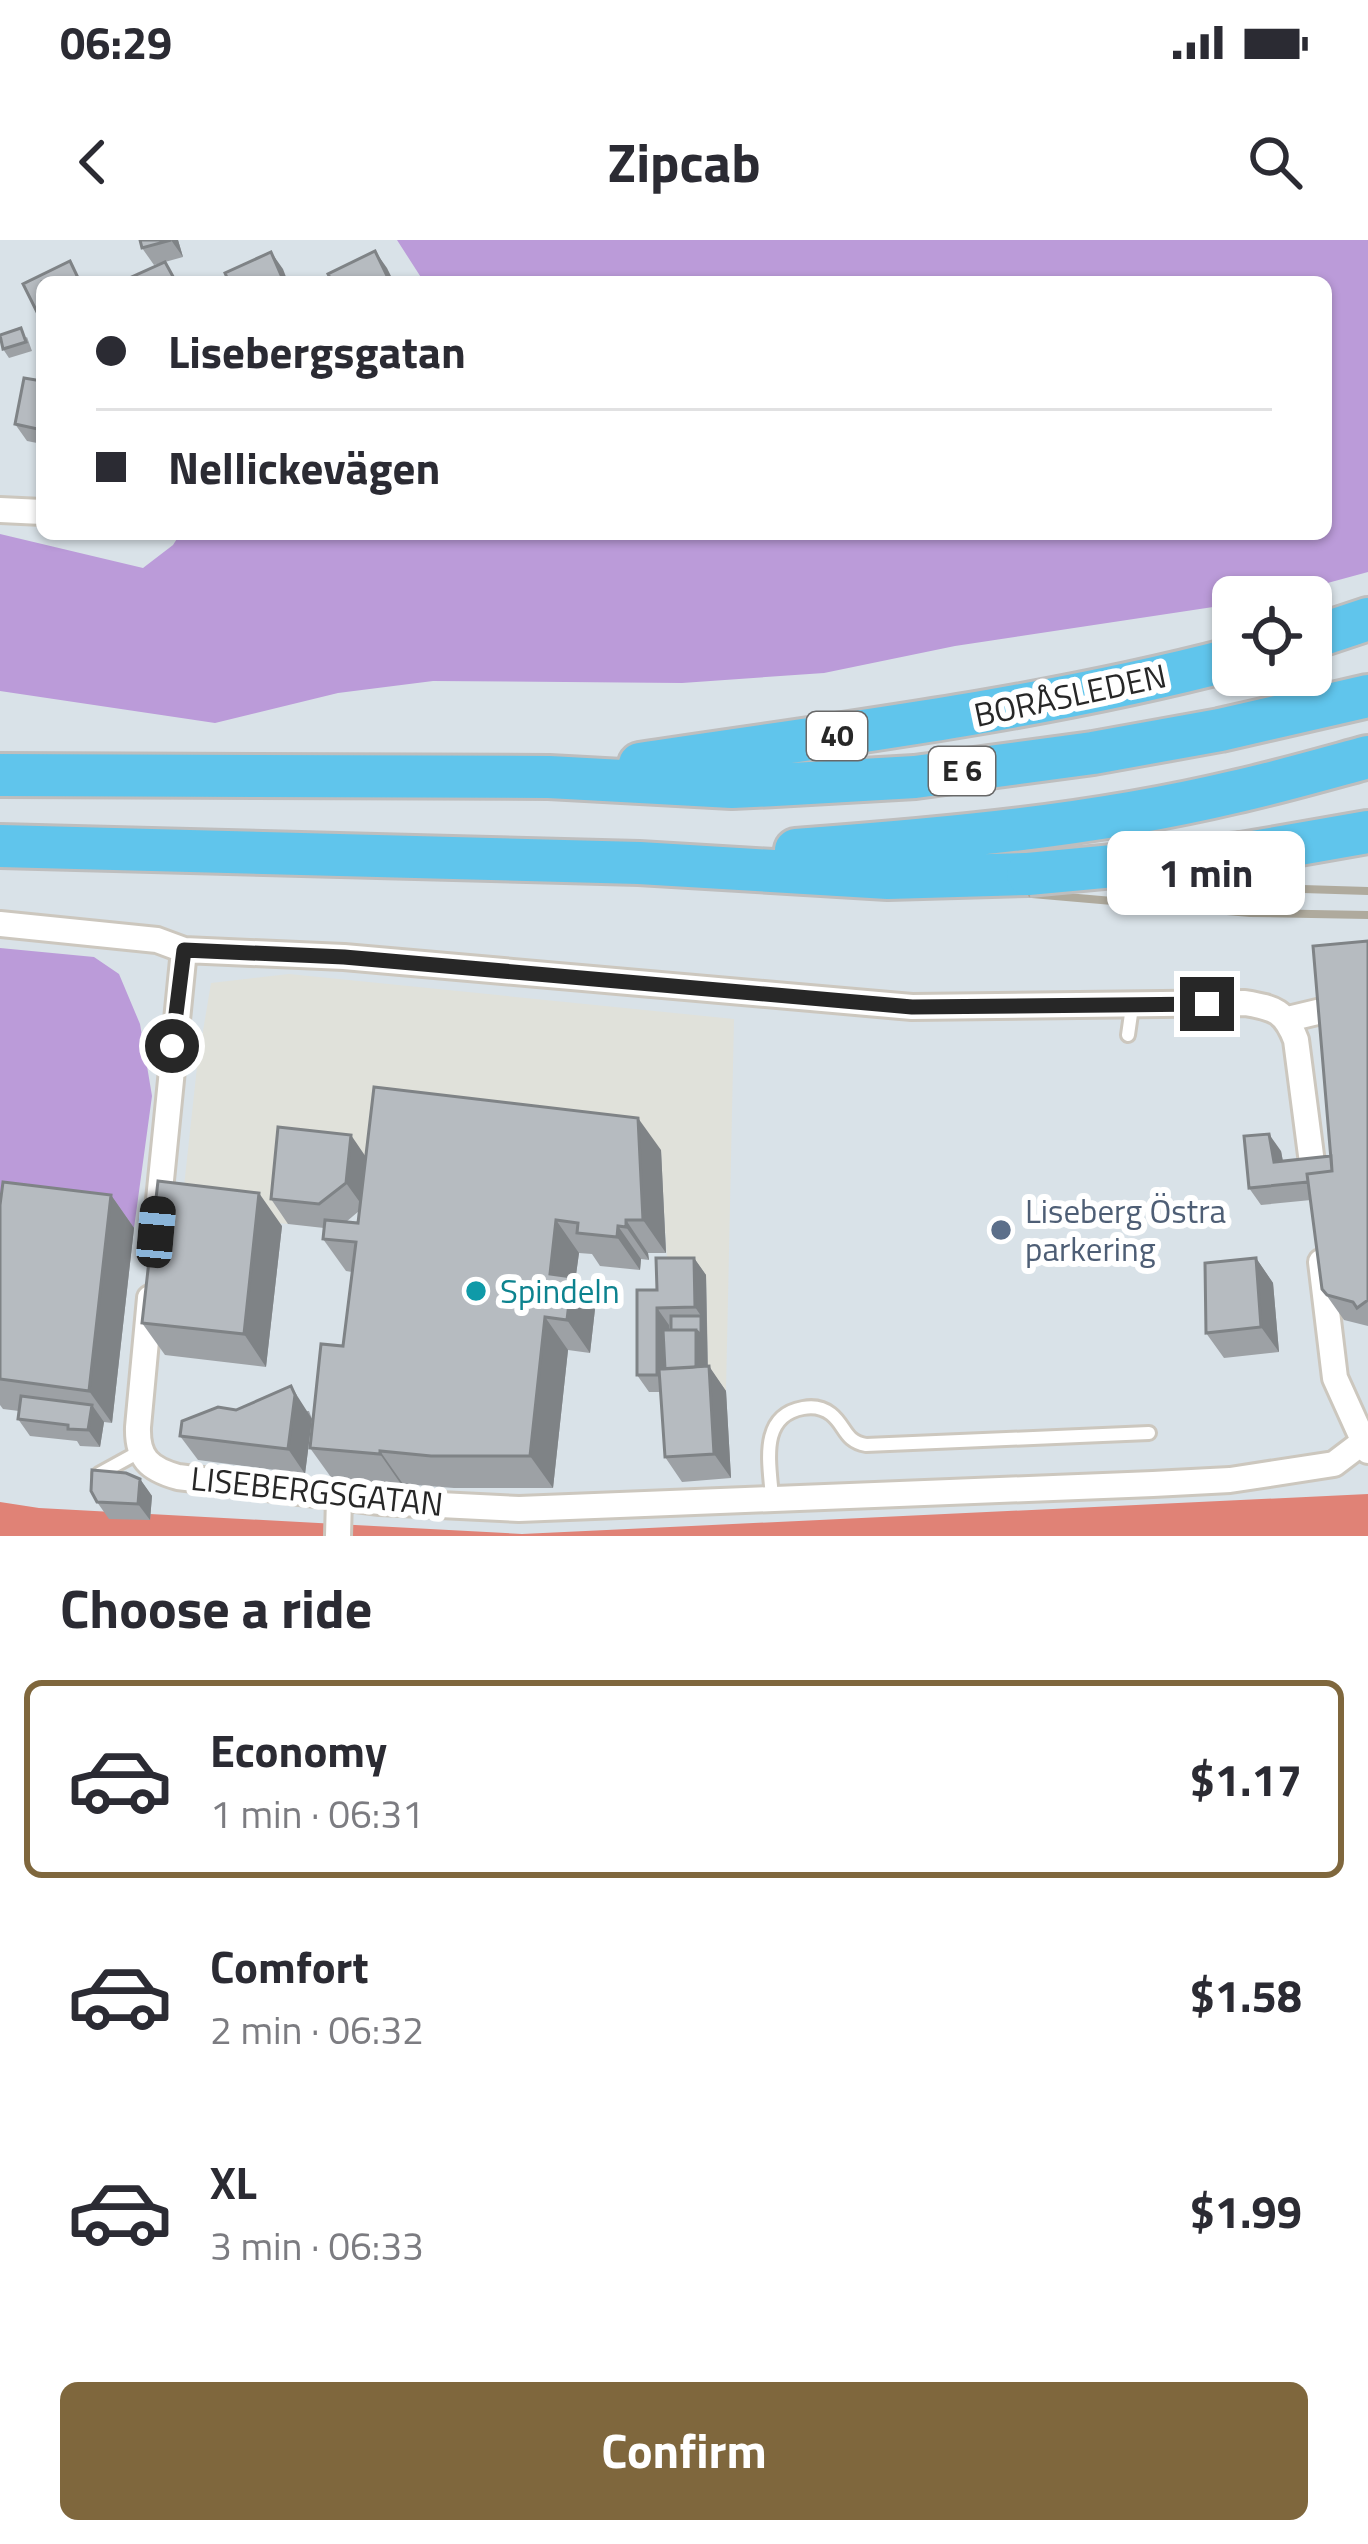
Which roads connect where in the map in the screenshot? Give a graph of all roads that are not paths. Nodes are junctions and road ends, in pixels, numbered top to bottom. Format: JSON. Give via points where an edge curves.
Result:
{"nodes":[{"id":1,"x":0,"y":510,"type":"edge"},
{"id":2,"x":36,"y":512,"type":"edge"},
{"id":3,"x":1368,"y":619,"type":"edge"},
{"id":4,"x":1332,"y":631,"type":"edge"},
{"id":5,"x":1212,"y":664,"type":"edge"},
{"id":6,"x":1368,"y":696,"type":"edge"},
{"id":7,"x":1368,"y":757,"type":"edge"},
{"id":8,"x":0,"y":775,"type":"edge"},
{"id":9,"x":549,"y":777,"type":"junction"},
{"id":10,"x":1368,"y":832,"type":"edge"},
{"id":11,"x":0,"y":846,"type":"edge"},
{"id":12,"x":639,"y":863,"type":"junction"},
{"id":13,"x":0,"y":924,"type":"edge"},
{"id":14,"x":184,"y":950,"type":"junction"},
{"id":15,"x":1132,"y":1006,"type":"junction"},
{"id":16,"x":1334,"y":1008,"type":"edge"},
{"id":17,"x":1288,"y":1019,"type":"junction"},
{"id":18,"x":1128,"y":1035,"type":"dead end"},
{"id":19,"x":156,"y":1232,"type":"edge"},
{"id":20,"x":152,"y":1278,"type":"edge"},
{"id":21,"x":1149,"y":1433,"type":"dead end"},
{"id":22,"x":1366,"y":1446,"type":"edge"},
{"id":23,"x":139,"y":1452,"type":"junction"},
{"id":24,"x":99,"y":1474,"type":"edge"},
{"id":25,"x":339,"y":1498,"type":"junction"},
{"id":26,"x":772,"y":1498,"type":"junction"},
{"id":27,"x":338,"y":1536,"type":"edge"}],
"edges":[{"from":1,"to":2,"type":"street"},
{"from":3,"to":4,"type":"highway"},
{"from":5,"to":9,"type":"highway","name":"BORÅSLEDEN","number":"40","via":[[975,716]]},
{"from":6,"to":9,"type":"highway","number":"E 6","via":[[1093,753],[915,777],[732,787]]},
{"from":7,"to":12,"type":"highway","number":"E 6","via":[[1232,793],[998,832]]},
{"from":8,"to":9,"type":"highway","number":"E 6"},
{"from":10,"to":12,"type":"highway","bridge":true,"via":[[1227,856],[1028,874],[888,878]]},
{"from":11,"to":12,"type":"highway","number":"E 6"},
{"from":13,"to":14,"type":"street","via":[[157,940]]},
{"from":14,"to":15,"type":"street","via":[[912,1007]]},
{"from":14,"to":19,"type":"street"},
{"from":15,"to":17,"type":"street","via":[[1245,1003],[1278,1008]]},
{"from":15,"to":18,"type":"lane"},
{"from":16,"to":17,"type":"street"},
{"from":17,"to":22,"type":"street","via":[[1335,1378]]},
{"from":20,"to":23,"type":"street"},
{"from":21,"to":26,"type":"lane","via":[[866,1445],[812,1406],[782,1416],[771,1432]]},
{"from":22,"to":26,"type":"street","name":"LISEBERGSGATAN","via":[[1334,1465],[1230,1480]]},
{"from":23,"to":24,"type":"lane"},
{"from":23,"to":25,"type":"street","name":"LISEBERGSGATAN","via":[[159,1472],[178,1477]]},
{"from":25,"to":26,"type":"street","name":"LISEBERGSGATAN","via":[[519,1509]]},
{"from":25,"to":27,"type":"street"}]}
